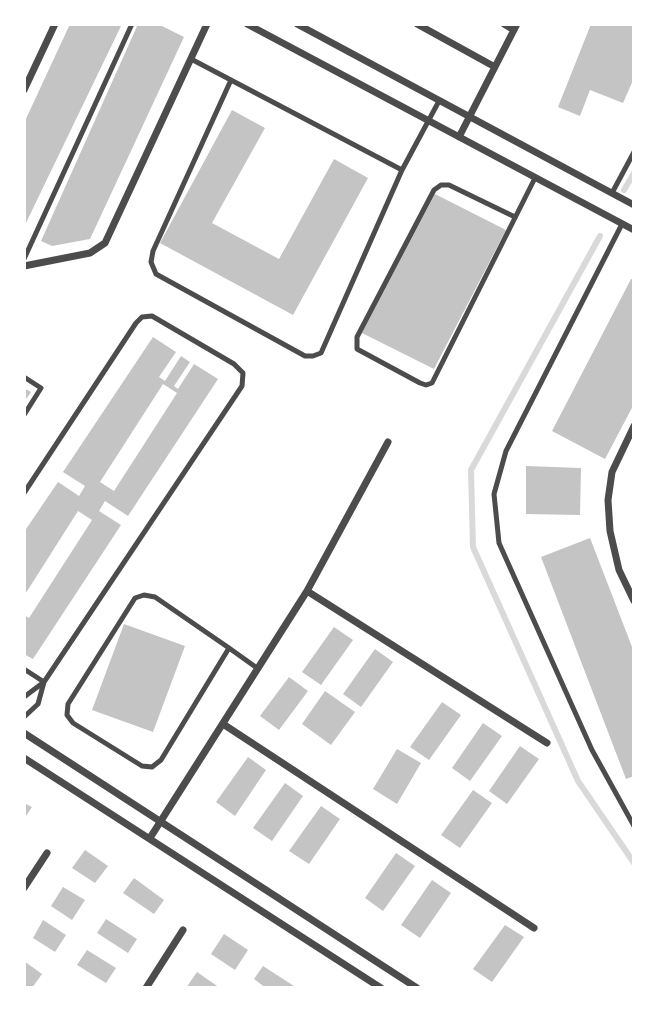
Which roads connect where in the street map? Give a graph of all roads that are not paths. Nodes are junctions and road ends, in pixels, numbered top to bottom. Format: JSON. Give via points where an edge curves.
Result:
{"nodes":[{"id":1,"x":55,"y":24,"type":"edge"},
{"id":2,"x":132,"y":24,"type":"edge"},
{"id":3,"x":207,"y":24,"type":"edge"},
{"id":4,"x":247,"y":24,"type":"edge"},
{"id":5,"x":297,"y":24,"type":"edge"},
{"id":6,"x":417,"y":24,"type":"edge"},
{"id":7,"x":504,"y":24,"type":"edge"},
{"id":8,"x":515,"y":27,"type":"edge"},
{"id":9,"x":191,"y":59,"type":"junction"},
{"id":10,"x":495,"y":67,"type":"junction"},
{"id":11,"x":231,"y":80,"type":"junction"},
{"id":12,"x":24,"y":90,"type":"edge"},
{"id":13,"x":439,"y":101,"type":"junction"},
{"id":14,"x":469,"y":117,"type":"junction"},
{"id":15,"x":429,"y":121,"type":"junction"},
{"id":16,"x":458,"y":137,"type":"junction"},
{"id":17,"x":634,"y":152,"type":"edge"},
{"id":18,"x":402,"y":170,"type":"junction"},
{"id":19,"x":535,"y":178,"type":"junction"},
{"id":20,"x":612,"y":193,"type":"junction"},
{"id":21,"x":634,"y":205,"type":"edge"},
{"id":22,"x":515,"y":217,"type":"junction"},
{"id":23,"x":622,"y":225,"type":"junction"},
{"id":24,"x":634,"y":230,"type":"edge"},
{"id":25,"x":24,"y":259,"type":"edge"},
{"id":26,"x":24,"y":266,"type":"edge"},
{"id":27,"x":24,"y":377,"type":"edge"},
{"id":28,"x":24,"y":415,"type":"edge"},
{"id":29,"x":634,"y":426,"type":"edge"},
{"id":30,"x":388,"y":442,"type":"dead end"},
{"id":31,"x":24,"y":493,"type":"edge"},
{"id":32,"x":307,"y":591,"type":"junction"},
{"id":33,"x":634,"y":601,"type":"edge"},
{"id":34,"x":229,"y":648,"type":"junction"},
{"id":35,"x":257,"y":667,"type":"junction"},
{"id":36,"x":24,"y":669,"type":"edge"},
{"id":37,"x":44,"y":682,"type":"junction"},
{"id":38,"x":24,"y":697,"type":"edge"},
{"id":39,"x":24,"y":718,"type":"edge"},
{"id":40,"x":223,"y":724,"type":"junction"},
{"id":41,"x":24,"y":733,"type":"edge"},
{"id":42,"x":547,"y":743,"type":"dead end"},
{"id":43,"x":24,"y":758,"type":"edge"},
{"id":44,"x":162,"y":821,"type":"junction"},
{"id":45,"x":634,"y":826,"type":"edge"},
{"id":46,"x":150,"y":838,"type":"junction"},
{"id":47,"x":47,"y":853,"type":"dead end"},
{"id":48,"x":24,"y":888,"type":"edge"},
{"id":49,"x":534,"y":928,"type":"dead end"},
{"id":50,"x":183,"y":930,"type":"dead end"},
{"id":51,"x":146,"y":988,"type":"edge"},
{"id":52,"x":381,"y":988,"type":"edge"},
{"id":53,"x":417,"y":988,"type":"edge"}],
"edges":[{"from":1,"to":12,"type":"street"},
{"from":2,"to":25,"type":"lane"},
{"from":3,"to":9,"type":"street"},
{"from":4,"to":15,"type":"street"},
{"from":5,"to":13,"type":"street"},
{"from":6,"to":10,"type":"street"},
{"from":7,"to":8,"type":"street"},
{"from":8,"to":10,"type":"street"},
{"from":9,"to":11,"type":"lane"},
{"from":9,"to":26,"type":"street","via":[[105,243],[90,253]]},
{"from":10,"to":14,"type":"street"},
{"from":11,"to":18,"type":"lane"},
{"from":11,"to":18,"type":"lane","via":[[151,262],[156,274],[305,356],[321,353]]},
{"from":13,"to":14,"type":"street"},
{"from":13,"to":15,"type":"lane"},
{"from":14,"to":16,"type":"street"},
{"from":14,"to":20,"type":"street"},
{"from":15,"to":16,"type":"street"},
{"from":15,"to":18,"type":"lane"},
{"from":16,"to":19,"type":"street"},
{"from":17,"to":20,"type":"lane"},
{"from":19,"to":22,"type":"lane"},
{"from":19,"to":23,"type":"street"},
{"from":20,"to":21,"type":"street"},
{"from":22,"to":22,"type":"lane","via":[[432,383],[420,383],[357,348],[357,337],[435,190],[449,185]]},
{"from":23,"to":24,"type":"street"},
{"from":23,"to":45,"type":"lane","via":[[506,451],[494,494],[499,542],[592,750]]},
{"from":27,"to":28,"type":"lane","via":[[41,388]]},
{"from":29,"to":33,"type":"street","via":[[612,472],[608,500],[619,570]]},
{"from":30,"to":32,"type":"street"},
{"from":31,"to":37,"type":"lane","via":[[142,317],[152,316],[243,373],[242,386]]},
{"from":32,"to":35,"type":"street"},
{"from":32,"to":42,"type":"street"},
{"from":34,"to":34,"type":"lane","via":[[155,597],[135,598],[68,704],[67,715],[142,766],[152,767],[161,760]]},
{"from":34,"to":35,"type":"lane"},
{"from":35,"to":40,"type":"street"},
{"from":36,"to":37,"type":"lane"},
{"from":37,"to":38,"type":"lane"},
{"from":37,"to":39,"type":"lane","via":[[38,704]]},
{"from":40,"to":44,"type":"street"},
{"from":40,"to":49,"type":"street"},
{"from":41,"to":44,"type":"street"},
{"from":43,"to":46,"type":"street"},
{"from":44,"to":46,"type":"street"},
{"from":44,"to":53,"type":"street"},
{"from":46,"to":52,"type":"street"},
{"from":47,"to":48,"type":"street"},
{"from":50,"to":51,"type":"street"}]}
